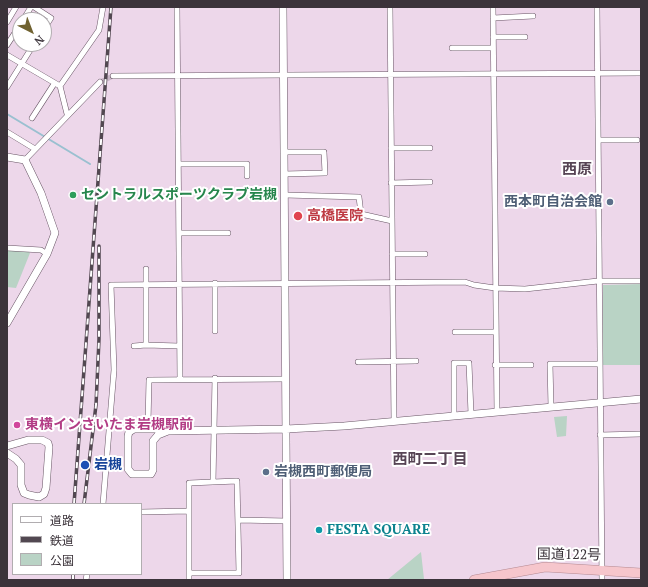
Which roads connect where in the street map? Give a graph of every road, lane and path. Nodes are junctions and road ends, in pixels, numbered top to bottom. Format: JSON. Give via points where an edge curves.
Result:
{"nodes":[{"id":1,"x":16,"y":7,"type":"edge"},
{"id":2,"x":103,"y":7,"type":"edge"},
{"id":3,"x":177,"y":7,"type":"edge"},
{"id":4,"x":283,"y":7,"type":"edge"},
{"id":5,"x":390,"y":7,"type":"edge"},
{"id":6,"x":493,"y":7,"type":"edge"},
{"id":7,"x":597,"y":7,"type":"edge"},
{"id":8,"x":533,"y":16,"type":"dead end"},
{"id":9,"x":493,"y":18,"type":"junction"},
{"id":10,"x":7,"y":22,"type":"edge"},
{"id":11,"x":493,"y":37,"type":"junction"},
{"id":12,"x":524,"y":37,"type":"dead end"},
{"id":13,"x":452,"y":48,"type":"dead end"},
{"id":14,"x":494,"y":48,"type":"junction"},
{"id":15,"x":29,"y":52,"type":"edge"},
{"id":16,"x":7,"y":55,"type":"edge"},
{"id":17,"x":21,"y":64,"type":"junction"},
{"id":18,"x":598,"y":73,"type":"junction"},
{"id":19,"x":641,"y":73,"type":"edge"},
{"id":20,"x":283,"y":74,"type":"junction"},
{"id":21,"x":390,"y":74,"type":"junction"},
{"id":22,"x":494,"y":74,"type":"junction"},
{"id":23,"x":113,"y":76,"type":"tunnel mouth"},
{"id":24,"x":178,"y":76,"type":"junction"},
{"id":25,"x":100,"y":82,"type":"tunnel mouth"},
{"id":26,"x":54,"y":84,"type":"junction"},
{"id":27,"x":7,"y":85,"type":"edge"},
{"id":28,"x":60,"y":86,"type":"junction"},
{"id":29,"x":67,"y":114,"type":"junction"},
{"id":30,"x":32,"y":118,"type":"dead end"},
{"id":31,"x":7,"y":132,"type":"edge"},
{"id":32,"x":599,"y":140,"type":"junction"},
{"id":33,"x":636,"y":140,"type":"dead end"},
{"id":34,"x":35,"y":148,"type":"junction"},
{"id":35,"x":391,"y":148,"type":"junction"},
{"id":36,"x":430,"y":148,"type":"dead end"},
{"id":37,"x":284,"y":152,"type":"junction"},
{"id":38,"x":7,"y":157,"type":"edge"},
{"id":39,"x":25,"y":160,"type":"junction"},
{"id":40,"x":179,"y":164,"type":"junction"},
{"id":41,"x":284,"y":174,"type":"junction"},
{"id":42,"x":247,"y":176,"type":"dead end"},
{"id":43,"x":430,"y":182,"type":"dead end"},
{"id":44,"x":391,"y":183,"type":"junction"},
{"id":45,"x":284,"y":195,"type":"junction"},
{"id":46,"x":392,"y":221,"type":"junction"},
{"id":47,"x":179,"y":233,"type":"junction"},
{"id":48,"x":228,"y":233,"type":"dead end"},
{"id":49,"x":7,"y":248,"type":"edge"},
{"id":50,"x":48,"y":254,"type":"junction"},
{"id":51,"x":392,"y":254,"type":"junction"},
{"id":52,"x":425,"y":254,"type":"dead end"},
{"id":53,"x":146,"y":269,"type":"dead end"},
{"id":54,"x":392,"y":281,"type":"junction"},
{"id":55,"x":598,"y":281,"type":"junction"},
{"id":56,"x":641,"y":281,"type":"edge"},
{"id":57,"x":178,"y":283,"type":"junction"},
{"id":58,"x":215,"y":283,"type":"junction"},
{"id":59,"x":286,"y":283,"type":"junction"},
{"id":60,"x":147,"y":285,"type":"junction"},
{"id":61,"x":495,"y":288,"type":"junction"},
{"id":62,"x":7,"y":323,"type":"edge"},
{"id":63,"x":214,"y":331,"type":"dead end"},
{"id":64,"x":455,"y":332,"type":"dead end"},
{"id":65,"x":495,"y":332,"type":"junction"},
{"id":66,"x":146,"y":345,"type":"junction"},
{"id":67,"x":134,"y":346,"type":"dead end"},
{"id":68,"x":179,"y":346,"type":"junction"},
{"id":69,"x":393,"y":361,"type":"junction"},
{"id":70,"x":416,"y":361,"type":"dead end"},
{"id":71,"x":358,"y":362,"type":"dead end"},
{"id":72,"x":600,"y":364,"type":"junction"},
{"id":73,"x":495,"y":365,"type":"junction"},
{"id":74,"x":531,"y":365,"type":"dead end"},
{"id":75,"x":215,"y":378,"type":"junction"},
{"id":76,"x":285,"y":378,"type":"junction"},
{"id":77,"x":180,"y":380,"type":"junction"},
{"id":78,"x":641,"y":399,"type":"edge"},
{"id":79,"x":600,"y":402,"type":"junction"},
{"id":80,"x":551,"y":407,"type":"junction"},
{"id":81,"x":497,"y":412,"type":"junction"},
{"id":82,"x":471,"y":414,"type":"junction"},
{"id":83,"x":454,"y":416,"type":"junction"},
{"id":84,"x":394,"y":421,"type":"junction"},
{"id":85,"x":147,"y":426,"type":"junction"},
{"id":86,"x":286,"y":429,"type":"junction"},
{"id":87,"x":215,"y":430,"type":"junction"},
{"id":88,"x":168,"y":431,"type":"junction"},
{"id":89,"x":641,"y":434,"type":"edge"},
{"id":90,"x":600,"y":435,"type":"junction"},
{"id":91,"x":153,"y":441,"type":"junction"},
{"id":92,"x":7,"y":446,"type":"edge"},
{"id":93,"x":7,"y":453,"type":"edge"},
{"id":94,"x":213,"y":482,"type":"junction"},
{"id":95,"x":103,"y":503,"type":"edge"},
{"id":96,"x":189,"y":511,"type":"junction"},
{"id":97,"x":142,"y":512,"type":"edge"},
{"id":98,"x":238,"y":520,"type":"junction"},
{"id":99,"x":287,"y":521,"type":"junction"},
{"id":100,"x":602,"y":570,"type":"junction"},
{"id":101,"x":189,"y":573,"type":"junction"},
{"id":102,"x":641,"y":573,"type":"edge"},
{"id":103,"x":498,"y":577,"type":"edge"},
{"id":104,"x":189,"y":580,"type":"edge"},
{"id":105,"x":287,"y":580,"type":"edge"},
{"id":106,"x":474,"y":580,"type":"edge"},
{"id":107,"x":602,"y":580,"type":"edge"}],
"edges":[{"from":1,"to":10,"type":"street"},
{"from":2,"to":28,"type":"street","via":[[99,30]]},
{"from":3,"to":24,"type":"street"},
{"from":4,"to":20,"type":"street"},
{"from":5,"to":21,"type":"street"},
{"from":6,"to":9,"type":"street"},
{"from":7,"to":18,"type":"street"},
{"from":8,"to":9,"type":"street"},
{"from":9,"to":11,"type":"street"},
{"from":11,"to":12,"type":"street"},
{"from":11,"to":14,"type":"street"},
{"from":13,"to":14,"type":"street"},
{"from":14,"to":22,"type":"street"},
{"from":15,"to":17,"type":"street"},
{"from":16,"to":17,"type":"street"},
{"from":17,"to":26,"type":"street"},
{"from":17,"to":27,"type":"street"},
{"from":18,"to":19,"type":"street"},
{"from":18,"to":22,"type":"street"},
{"from":18,"to":32,"type":"street"},
{"from":20,"to":21,"type":"street"},
{"from":20,"to":24,"type":"street"},
{"from":20,"to":37,"type":"street"},
{"from":21,"to":22,"type":"street"},
{"from":21,"to":35,"type":"street"},
{"from":22,"to":61,"type":"street"},
{"from":23,"to":24,"type":"street"},
{"from":24,"to":40,"type":"street"},
{"from":25,"to":29,"type":"street"},
{"from":26,"to":28,"type":"street"},
{"from":26,"to":30,"type":"street"},
{"from":28,"to":29,"type":"street"},
{"from":29,"to":34,"type":"street"},
{"from":31,"to":34,"type":"street"},
{"from":32,"to":33,"type":"street"},
{"from":32,"to":55,"type":"street"},
{"from":34,"to":39,"type":"street"},
{"from":35,"to":36,"type":"street"},
{"from":35,"to":44,"type":"street"},
{"from":37,"to":41,"type":"street"},
{"from":37,"to":41,"type":"street","via":[[324,152],[325,173]]},
{"from":38,"to":39,"type":"street"},
{"from":39,"to":50,"type":"street","via":[[54,227],[54,237]]},
{"from":40,"to":42,"type":"street","via":[[247,164]]},
{"from":40,"to":47,"type":"street"},
{"from":41,"to":45,"type":"street"},
{"from":43,"to":44,"type":"street"},
{"from":44,"to":46,"type":"street"},
{"from":45,"to":46,"type":"street","via":[[359,197],[361,214]]},
{"from":45,"to":59,"type":"street"},
{"from":46,"to":51,"type":"street"},
{"from":47,"to":48,"type":"street"},
{"from":47,"to":57,"type":"street"},
{"from":49,"to":50,"type":"street","via":[[41,250]]},
{"from":50,"to":62,"type":"street"},
{"from":51,"to":52,"type":"street"},
{"from":51,"to":54,"type":"street"},
{"from":53,"to":60,"type":"street"},
{"from":54,"to":59,"type":"street"},
{"from":54,"to":61,"type":"street","via":[[465,282]]},
{"from":54,"to":69,"type":"street"},
{"from":55,"to":56,"type":"street"},
{"from":55,"to":61,"type":"street","via":[[526,289]]},
{"from":55,"to":72,"type":"street"},
{"from":57,"to":58,"type":"street"},
{"from":57,"to":60,"type":"street"},
{"from":57,"to":68,"type":"street"},
{"from":58,"to":59,"type":"street"},
{"from":58,"to":63,"type":"street"},
{"from":59,"to":76,"type":"street"},
{"from":60,"to":66,"type":"street"},
{"from":60,"to":95,"type":"street","via":[[111,285],[114,370]]},
{"from":61,"to":65,"type":"street"},
{"from":64,"to":65,"type":"street"},
{"from":65,"to":73,"type":"street"},
{"from":66,"to":67,"type":"street"},
{"from":66,"to":68,"type":"street"},
{"from":68,"to":77,"type":"street"},
{"from":69,"to":70,"type":"street"},
{"from":69,"to":71,"type":"street"},
{"from":69,"to":84,"type":"street"},
{"from":72,"to":79,"type":"street"},
{"from":72,"to":80,"type":"street","via":[[550,364]]},
{"from":73,"to":74,"type":"street"},
{"from":73,"to":81,"type":"street"},
{"from":75,"to":76,"type":"street"},
{"from":75,"to":77,"type":"street"},
{"from":75,"to":87,"type":"street"},
{"from":76,"to":86,"type":"street"},
{"from":77,"to":85,"type":"street","via":[[149,380]]},
{"from":78,"to":79,"type":"street"},
{"from":79,"to":80,"type":"street"},
{"from":79,"to":90,"type":"street"},
{"from":80,"to":81,"type":"street"},
{"from":81,"to":82,"type":"street"},
{"from":82,"to":83,"type":"street"},
{"from":82,"to":83,"type":"street","via":[[469,363],[454,363]]},
{"from":83,"to":84,"type":"street"},
{"from":84,"to":86,"type":"street"},
{"from":85,"to":88,"type":"street"},
{"from":85,"to":91,"type":"street"},
{"from":85,"to":91,"type":"street","via":[[129,432],[128,469],[132,474],[151,474]]},
{"from":86,"to":87,"type":"street"},
{"from":86,"to":99,"type":"street"},
{"from":87,"to":88,"type":"street"},
{"from":87,"to":94,"type":"street"},
{"from":88,"to":91,"type":"street","via":[[158,435]]},
{"from":89,"to":90,"type":"street"},
{"from":90,"to":100,"type":"street"},
{"from":92,"to":93,"type":"street","via":[[28,440],[42,440],[48,443],[44,494],[39,497],[24,493],[21,485],[21,465]]},
{"from":94,"to":96,"type":"street","via":[[189,483]]},
{"from":94,"to":98,"type":"street","via":[[237,481]]},
{"from":96,"to":97,"type":"street"},
{"from":96,"to":101,"type":"street"},
{"from":98,"to":99,"type":"street"},
{"from":98,"to":101,"type":"street","via":[[239,573]]},
{"from":99,"to":105,"type":"street"},
{"from":100,"to":102,"type":"highway","name":"国道122号"},
{"from":100,"to":103,"type":"highway","name":"国道122号","via":[[545,567]]},
{"from":100,"to":107,"type":"street"},
{"from":101,"to":104,"type":"street"},
{"from":103,"to":106,"type":"highway","name":"国道122号"}]}
